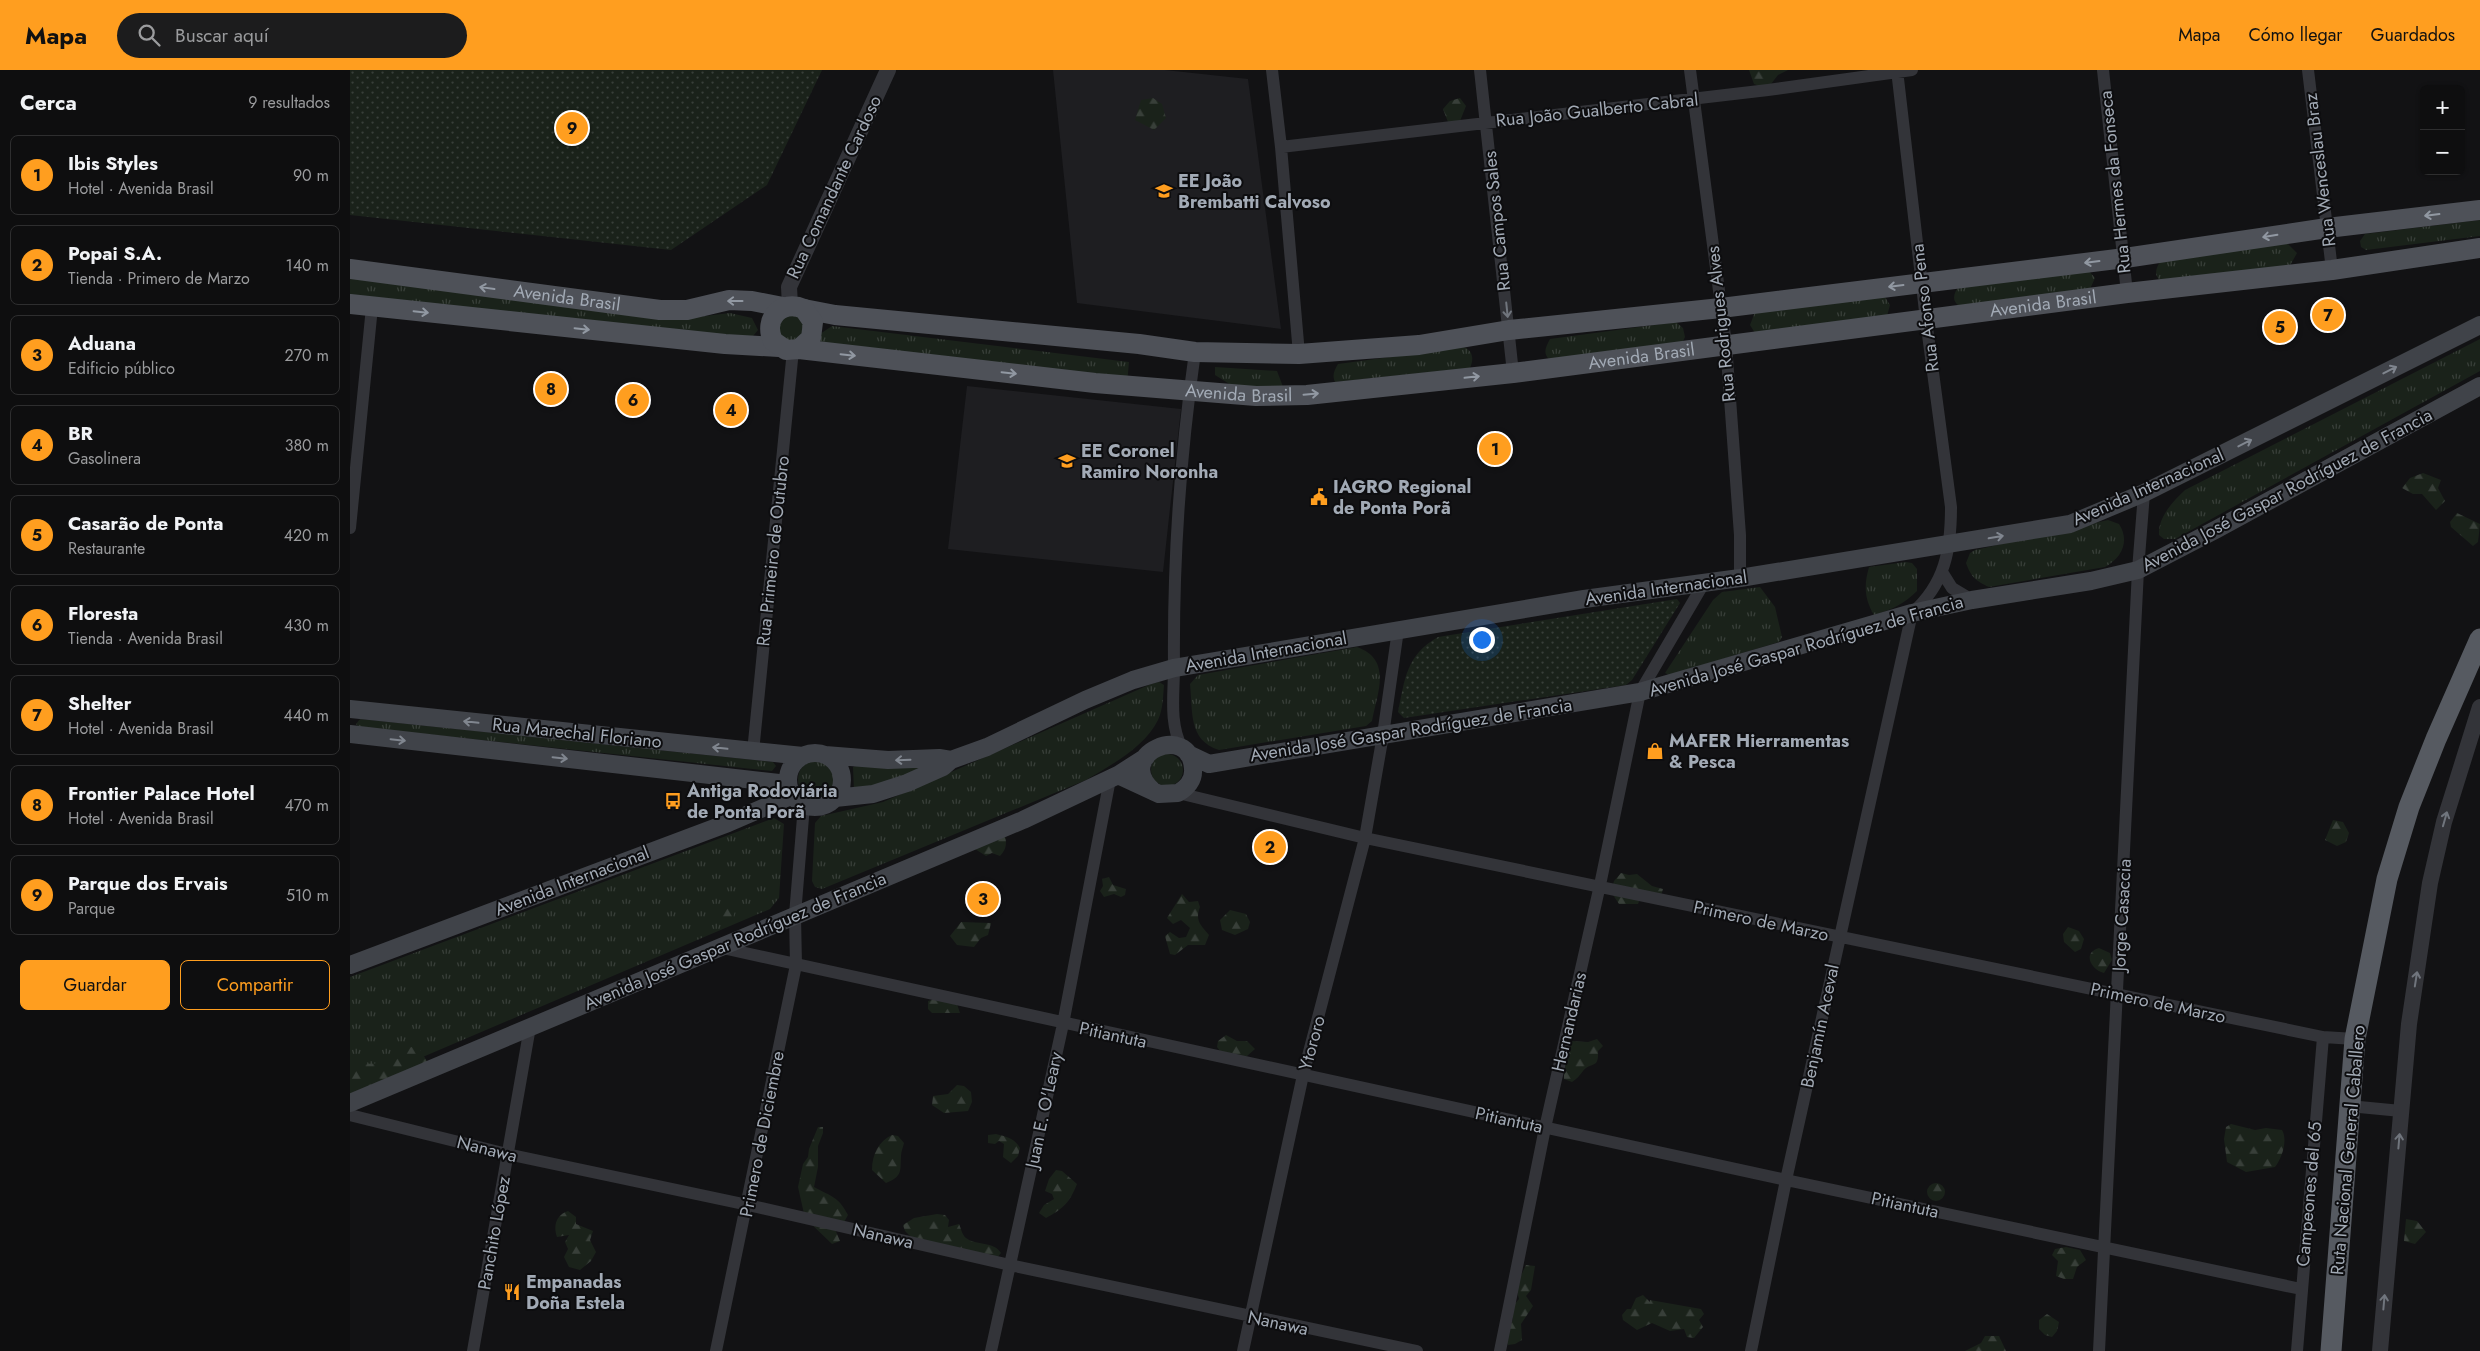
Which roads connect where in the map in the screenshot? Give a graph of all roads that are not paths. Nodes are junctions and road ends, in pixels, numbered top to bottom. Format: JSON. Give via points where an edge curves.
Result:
{"nodes":[{"id":1,"x":888,"y":70,"type":"edge"},
{"id":2,"x":1272,"y":70,"type":"edge"},
{"id":3,"x":1480,"y":70,"type":"edge"},
{"id":4,"x":1690,"y":70,"type":"edge"},
{"id":5,"x":1912,"y":70,"type":"edge"},
{"id":6,"x":2103,"y":70,"type":"edge"},
{"id":7,"x":2308,"y":70,"type":"edge"},
{"id":8,"x":1897,"y":71,"type":"edge"},
{"id":9,"x":1694,"y":99,"type":"junction"},
{"id":10,"x":1486,"y":122,"type":"junction"},
{"id":11,"x":1281,"y":147,"type":"junction"},
{"id":12,"x":2480,"y":210,"type":"edge"},
{"id":13,"x":2327,"y":228,"type":"junction"},
{"id":14,"x":2480,"y":248,"type":"edge"},
{"id":15,"x":2125,"y":258,"type":"junction"},
{"id":16,"x":350,"y":269,"type":"edge"},
{"id":17,"x":2332,"y":270,"type":"junction"},
{"id":18,"x":1922,"y":283,"type":"junction"},
{"id":19,"x":2127,"y":293,"type":"junction"},
{"id":20,"x":350,"y":304,"type":"edge"},
{"id":21,"x":372,"y":307,"type":"junction"},
{"id":22,"x":792,"y":307,"type":"junction"},
{"id":23,"x":1721,"y":308,"type":"junction"},
{"id":24,"x":1926,"y":320,"type":"junction"},
{"id":25,"x":2480,"y":325,"type":"edge"},
{"id":26,"x":1509,"y":330,"type":"junction"},
{"id":27,"x":1726,"y":344,"type":"junction"},
{"id":28,"x":790,"y":349,"type":"junction"},
{"id":29,"x":1195,"y":352,"type":"junction"},
{"id":30,"x":1299,"y":354,"type":"junction"},
{"id":31,"x":1513,"y":373,"type":"junction"},
{"id":32,"x":2480,"y":386,"type":"edge"},
{"id":33,"x":1191,"y":391,"type":"junction"},
{"id":34,"x":2144,"y":493,"type":"junction"},
{"id":35,"x":350,"y":528,"type":"edge"},
{"id":36,"x":1948,"y":545,"type":"junction"},
{"id":37,"x":2138,"y":570,"type":"junction"},
{"id":38,"x":1942,"y":572,"type":"junction"},
{"id":39,"x":1740,"y":578,"type":"junction"},
{"id":40,"x":1704,"y":583,"type":"junction"},
{"id":41,"x":1972,"y":600,"type":"junction"},
{"id":42,"x":1912,"y":613,"type":"junction"},
{"id":43,"x":1398,"y":630,"type":"junction"},
{"id":44,"x":2480,"y":639,"type":"edge"},
{"id":45,"x":1174,"y":668,"type":"junction"},
{"id":46,"x":1640,"y":692,"type":"junction"},
{"id":47,"x":2480,"y":707,"type":"edge"},
{"id":48,"x":350,"y":709,"type":"edge"},
{"id":49,"x":1174,"y":726,"type":"junction"},
{"id":50,"x":350,"y":734,"type":"edge"},
{"id":51,"x":1383,"y":736,"type":"junction"},
{"id":52,"x":1185,"y":751,"type":"junction"},
{"id":53,"x":752,"y":752,"type":"junction"},
{"id":54,"x":1149,"y":753,"type":"junction"},
{"id":55,"x":825,"y":755,"type":"junction"},
{"id":56,"x":803,"y":756,"type":"junction"},
{"id":57,"x":951,"y":760,"type":"junction"},
{"id":58,"x":1209,"y":764,"type":"junction"},
{"id":59,"x":1114,"y":777,"type":"junction"},
{"id":60,"x":1187,"y":784,"type":"junction"},
{"id":61,"x":1153,"y":791,"type":"junction"},
{"id":62,"x":795,"y":795,"type":"junction"},
{"id":63,"x":834,"y":798,"type":"junction"},
{"id":64,"x":1366,"y":838,"type":"junction"},
{"id":65,"x":1600,"y":885,"type":"junction"},
{"id":66,"x":794,"y":915,"type":"junction"},
{"id":67,"x":1840,"y":938,"type":"junction"},
{"id":68,"x":718,"y":948,"type":"junction"},
{"id":69,"x":350,"y":964,"type":"edge"},
{"id":70,"x":796,"y":965,"type":"junction"},
{"id":71,"x":2118,"y":995,"type":"junction"},
{"id":72,"x":1063,"y":1024,"type":"junction"},
{"id":73,"x":530,"y":1027,"type":"junction"},
{"id":74,"x":2323,"y":1037,"type":"junction"},
{"id":75,"x":2355,"y":1039,"type":"junction"},
{"id":76,"x":1303,"y":1075,"type":"junction"},
{"id":77,"x":350,"y":1103,"type":"edge"},
{"id":78,"x":2349,"y":1106,"type":"junction"},
{"id":79,"x":2401,"y":1111,"type":"junction"},
{"id":80,"x":350,"y":1115,"type":"edge"},
{"id":81,"x":1545,"y":1128,"type":"junction"},
{"id":82,"x":507,"y":1154,"type":"junction"},
{"id":83,"x":1786,"y":1180,"type":"junction"},
{"id":84,"x":748,"y":1206,"type":"junction"},
{"id":85,"x":2104,"y":1248,"type":"junction"},
{"id":86,"x":1010,"y":1265,"type":"junction"},
{"id":87,"x":2301,"y":1289,"type":"junction"},
{"id":88,"x":1251,"y":1317,"type":"junction"},
{"id":89,"x":473,"y":1351,"type":"edge"},
{"id":90,"x":716,"y":1351,"type":"edge"},
{"id":91,"x":990,"y":1351,"type":"edge"},
{"id":92,"x":1243,"y":1351,"type":"edge"},
{"id":93,"x":1417,"y":1351,"type":"edge"},
{"id":94,"x":1500,"y":1351,"type":"edge"},
{"id":95,"x":1751,"y":1351,"type":"edge"},
{"id":96,"x":2099,"y":1351,"type":"edge"},
{"id":97,"x":2297,"y":1351,"type":"edge"},
{"id":98,"x":2331,"y":1351,"type":"edge"},
{"id":99,"x":2380,"y":1351,"type":"edge"}],
"edges":[{"from":1,"to":22,"type":"street","name":"Rua Comandante Cardoso","via":[[789,287]]},
{"from":2,"to":11,"type":"street"},
{"from":3,"to":10,"type":"street","name":"Rua Campos Sales"},
{"from":4,"to":9,"type":"street","name":"Rua Rodrigues Alves"},
{"from":5,"to":8,"type":"street","name":"Rua João Gualberto Cabral"},
{"from":6,"to":15,"type":"street","name":"Rua Hermes da Fonseca"},
{"from":7,"to":13,"type":"street","name":"Rua Wenceslau Braz"},
{"from":8,"to":9,"type":"street","name":"Rua João Gualberto Cabral"},
{"from":8,"to":18,"type":"street","name":"Rua Afonso Pena"},
{"from":9,"to":10,"type":"street","name":"Rua João Gualberto Cabral"},
{"from":9,"to":23,"type":"street","name":"Rua Rodrigues Alves"},
{"from":10,"to":11,"type":"street","name":"Rua João Gualberto Cabral"},
{"from":10,"to":26,"type":"street","name":"Rua Campos Sales","one_way":true},
{"from":11,"to":30,"type":"street"},
{"from":12,"to":13,"type":"main road","name":"Avenida Brasil","one_way":true},
{"from":13,"to":15,"type":"main road","name":"Avenida Brasil","one_way":true},
{"from":13,"to":17,"type":"street","name":"Rua Wenceslau Braz"},
{"from":14,"to":17,"type":"main road","name":"Avenida Brasil"},
{"from":15,"to":18,"type":"main road","name":"Avenida Brasil","one_way":true},
{"from":15,"to":19,"type":"street","name":"Rua Hermes da Fonseca"},
{"from":22,"to":16,"type":"main road","name":"Avenida Brasil","one_way":true,"via":[[729,300],[687,310],[660,310]]},
{"from":17,"to":19,"type":"main road","name":"Avenida Brasil"},
{"from":18,"to":23,"type":"main road","name":"Avenida Brasil","one_way":true},
{"from":18,"to":24,"type":"street","name":"Rua Afonso Pena"},
{"from":19,"to":24,"type":"main road","name":"Avenida Brasil"},
{"from":20,"to":21,"type":"main road","name":"Avenida Brasil"},
{"from":21,"to":28,"type":"main road","name":"Avenida Brasil","one_way":true},
{"from":21,"to":35,"type":"street"},
{"from":22,"to":28,"type":"main road","via":[[771,318],[769,326],[773,341]]},
{"from":22,"to":28,"type":"main road","via":[[813,322],[814,330],[812,338]]},
{"from":22,"to":29,"type":"main road","name":"Avenida Brasil","via":[[834,315]]},
{"from":23,"to":26,"type":"main road","name":"Avenida Brasil"},
{"from":23,"to":27,"type":"street","name":"Rua Rodrigues Alves"},
{"from":24,"to":27,"type":"main road","name":"Avenida Brasil"},
{"from":24,"to":36,"type":"street","name":"Rua Afonso Pena","via":[[1951,507]]},
{"from":34,"to":25,"type":"main road","name":"Avenida Internacional","one_way":true},
{"from":26,"to":30,"type":"main road","name":"Avenida Brasil","via":[[1419,345]]},
{"from":26,"to":31,"type":"street","name":"Rua Campos Sales"},
{"from":27,"to":31,"type":"main road","name":"Avenida Brasil"},
{"from":27,"to":39,"type":"street","name":"Rua Rodrigues Alves","via":[[1740,535]]},
{"from":28,"to":33,"type":"main road","name":"Avenida Brasil","one_way":true},
{"from":28,"to":53,"type":"street","name":"Rua Primeiro de Outubro"},
{"from":29,"to":30,"type":"main road","name":"Avenida Brasil"},
{"from":29,"to":33,"type":"street"},
{"from":33,"to":31,"type":"main road","name":"Avenida Brasil","one_way":true,"via":[[1256,396],[1307,395]]},
{"from":32,"to":37,"type":"main road","name":"Avenida José Gaspar Rodríguez de Francia"},
{"from":33,"to":45,"type":"street","via":[[1175,544]]},
{"from":36,"to":34,"type":"main road","name":"Avenida Internacional","one_way":true,"via":[[2070,524]]},
{"from":34,"to":37,"type":"street","name":"Jorge Casaccia"},
{"from":36,"to":38,"type":"street","name":"Rua Afonso Pena"},
{"from":36,"to":39,"type":"main road","name":"Avenida Internacional"},
{"from":37,"to":41,"type":"main road","name":"Avenida José Gaspar Rodríguez de Francia"},
{"from":37,"to":71,"type":"street","name":"Jorge Casaccia"},
{"from":38,"to":41,"type":"street","via":[[1952,588]]},
{"from":38,"to":42,"type":"street","name":"Rua Afonso Pena","via":[[1929,596]]},
{"from":39,"to":40,"type":"main road","name":"Avenida Internacional"},
{"from":40,"to":43,"type":"main road","name":"Avenida Internacional"},
{"from":40,"to":46,"type":"street","name":"Hernandarias"},
{"from":41,"to":42,"type":"main road","name":"Avenida José Gaspar Rodríguez de Francia"},
{"from":42,"to":46,"type":"main road","name":"Avenida José Gaspar Rodríguez de Francia"},
{"from":42,"to":67,"type":"street","name":"Benjamín Aceval"},
{"from":43,"to":45,"type":"main road","name":"Avenida Internacional"},
{"from":43,"to":51,"type":"street","name":"Ytororo"},
{"from":44,"to":75,"type":"highway","name":"Ruta Nacional General Caballero","via":[[2436,739],[2387,879]]},
{"from":45,"to":49,"type":"street"},
{"from":45,"to":57,"type":"main road","name":"Avenida Internacional","via":[[1133,680],[987,747]]},
{"from":46,"to":51,"type":"main road","name":"Avenida José Gaspar Rodríguez de Francia"},
{"from":46,"to":65,"type":"street","name":"Hernandarias"},
{"from":79,"to":47,"type":"street","one_way":true,"via":[[2409,1024],[2430,883],[2444,822]]},
{"from":53,"to":48,"type":"main road","name":"Rua Marechal Floriano","one_way":true},
{"from":49,"to":52,"type":"street"},
{"from":49,"to":54,"type":"street"},
{"from":50,"to":62,"type":"main road","name":"Rua Marechal Floriano","one_way":true},
{"from":51,"to":58,"type":"main road","name":"Avenida José Gaspar Rodríguez de Francia"},
{"from":51,"to":64,"type":"street","name":"Ytororo"},
{"from":52,"to":54,"type":"main road","via":[[1168,744]]},
{"from":52,"to":58,"type":"main road"},
{"from":52,"to":60,"type":"main road","via":[[1193,766]]},
{"from":53,"to":56,"type":"main road","name":"Rua Marechal Floriano"},
{"from":54,"to":59,"type":"main road","name":"Avenida José Gaspar Rodríguez de Francia"},
{"from":54,"to":61,"type":"main road","via":[[1142,772],[1147,786]]},
{"from":55,"to":56,"type":"main road"},
{"from":57,"to":55,"type":"main road","one_way":true},
{"from":55,"to":63,"type":"main road","via":[[841,774],[839,791]]},
{"from":56,"to":62,"type":"main road","via":[[791,767]]},
{"from":57,"to":63,"type":"main road","name":"Avenida Internacional","via":[[908,783],[872,794]]},
{"from":58,"to":60,"type":"main road"},
{"from":59,"to":61,"type":"main road"},
{"from":59,"to":66,"type":"main road","name":"Avenida José Gaspar Rodríguez de Francia","via":[[1023,820]]},
{"from":59,"to":72,"type":"street","name":"Juan E. O'Leary"},
{"from":60,"to":61,"type":"main road","via":[[1165,795]]},
{"from":60,"to":64,"type":"street","name":"Primero de Marzo","via":[[1201,800]]},
{"from":62,"to":63,"type":"main road","via":[[820,806]]},
{"from":62,"to":66,"type":"street","name":"Primero de Diciembre"},
{"from":62,"to":69,"type":"main road","name":"Avenida Internacional"},
{"from":64,"to":65,"type":"street","name":"Primero de Marzo"},
{"from":64,"to":76,"type":"street","name":"Ytororo"},
{"from":65,"to":67,"type":"street","name":"Primero de Marzo"},
{"from":65,"to":81,"type":"street","name":"Hernandarias"},
{"from":66,"to":68,"type":"main road","name":"Avenida José Gaspar Rodríguez de Francia"},
{"from":66,"to":70,"type":"street","name":"Primero de Diciembre"},
{"from":67,"to":71,"type":"street","name":"Primero de Marzo"},
{"from":67,"to":83,"type":"street","name":"Benjamín Aceval"},
{"from":68,"to":70,"type":"street","name":"Pitiantuta"},
{"from":68,"to":73,"type":"main road","name":"Avenida José Gaspar Rodríguez de Francia"},
{"from":70,"to":72,"type":"street","name":"Pitiantuta"},
{"from":70,"to":84,"type":"street","name":"Primero de Diciembre"},
{"from":71,"to":74,"type":"street","name":"Primero de Marzo"},
{"from":71,"to":85,"type":"street","name":"Jorge Casaccia"},
{"from":72,"to":76,"type":"street","name":"Pitiantuta"},
{"from":72,"to":86,"type":"street","name":"Juan E. O'Leary"},
{"from":73,"to":77,"type":"main road","name":"Avenida José Gaspar Rodríguez de Francia"},
{"from":73,"to":82,"type":"street","name":"Panchito López"},
{"from":74,"to":75,"type":"street","name":"Primero de Marzo"},
{"from":74,"to":87,"type":"street","name":"Campeones del 65"},
{"from":75,"to":78,"type":"highway","name":"Ruta Nacional General Caballero"},
{"from":76,"to":81,"type":"street","name":"Pitiantuta"},
{"from":76,"to":88,"type":"street","name":"Ytororo"},
{"from":78,"to":79,"type":"street"},
{"from":78,"to":98,"type":"highway","name":"Ruta Nacional General Caballero"},
{"from":99,"to":79,"type":"street","one_way":true},
{"from":80,"to":82,"type":"street","name":"Nanawa"},
{"from":81,"to":83,"type":"street","name":"Pitiantuta"},
{"from":81,"to":94,"type":"street","name":"Hernandarias"},
{"from":82,"to":84,"type":"street","name":"Nanawa"},
{"from":82,"to":89,"type":"street","name":"Panchito López"},
{"from":83,"to":85,"type":"street","name":"Pitiantuta"},
{"from":83,"to":95,"type":"street","name":"Benjamín Aceval"},
{"from":84,"to":86,"type":"street","name":"Nanawa"},
{"from":84,"to":90,"type":"street","name":"Primero de Diciembre"},
{"from":85,"to":87,"type":"street","name":"Pitiantuta"},
{"from":85,"to":96,"type":"street","name":"Jorge Casaccia"},
{"from":86,"to":88,"type":"street","name":"Nanawa"},
{"from":86,"to":91,"type":"street","name":"Juan E. O'Leary"},
{"from":87,"to":97,"type":"street","name":"Campeones del 65"},
{"from":88,"to":92,"type":"street","name":"Ytororo"},
{"from":88,"to":93,"type":"street","name":"Nanawa"}]}
